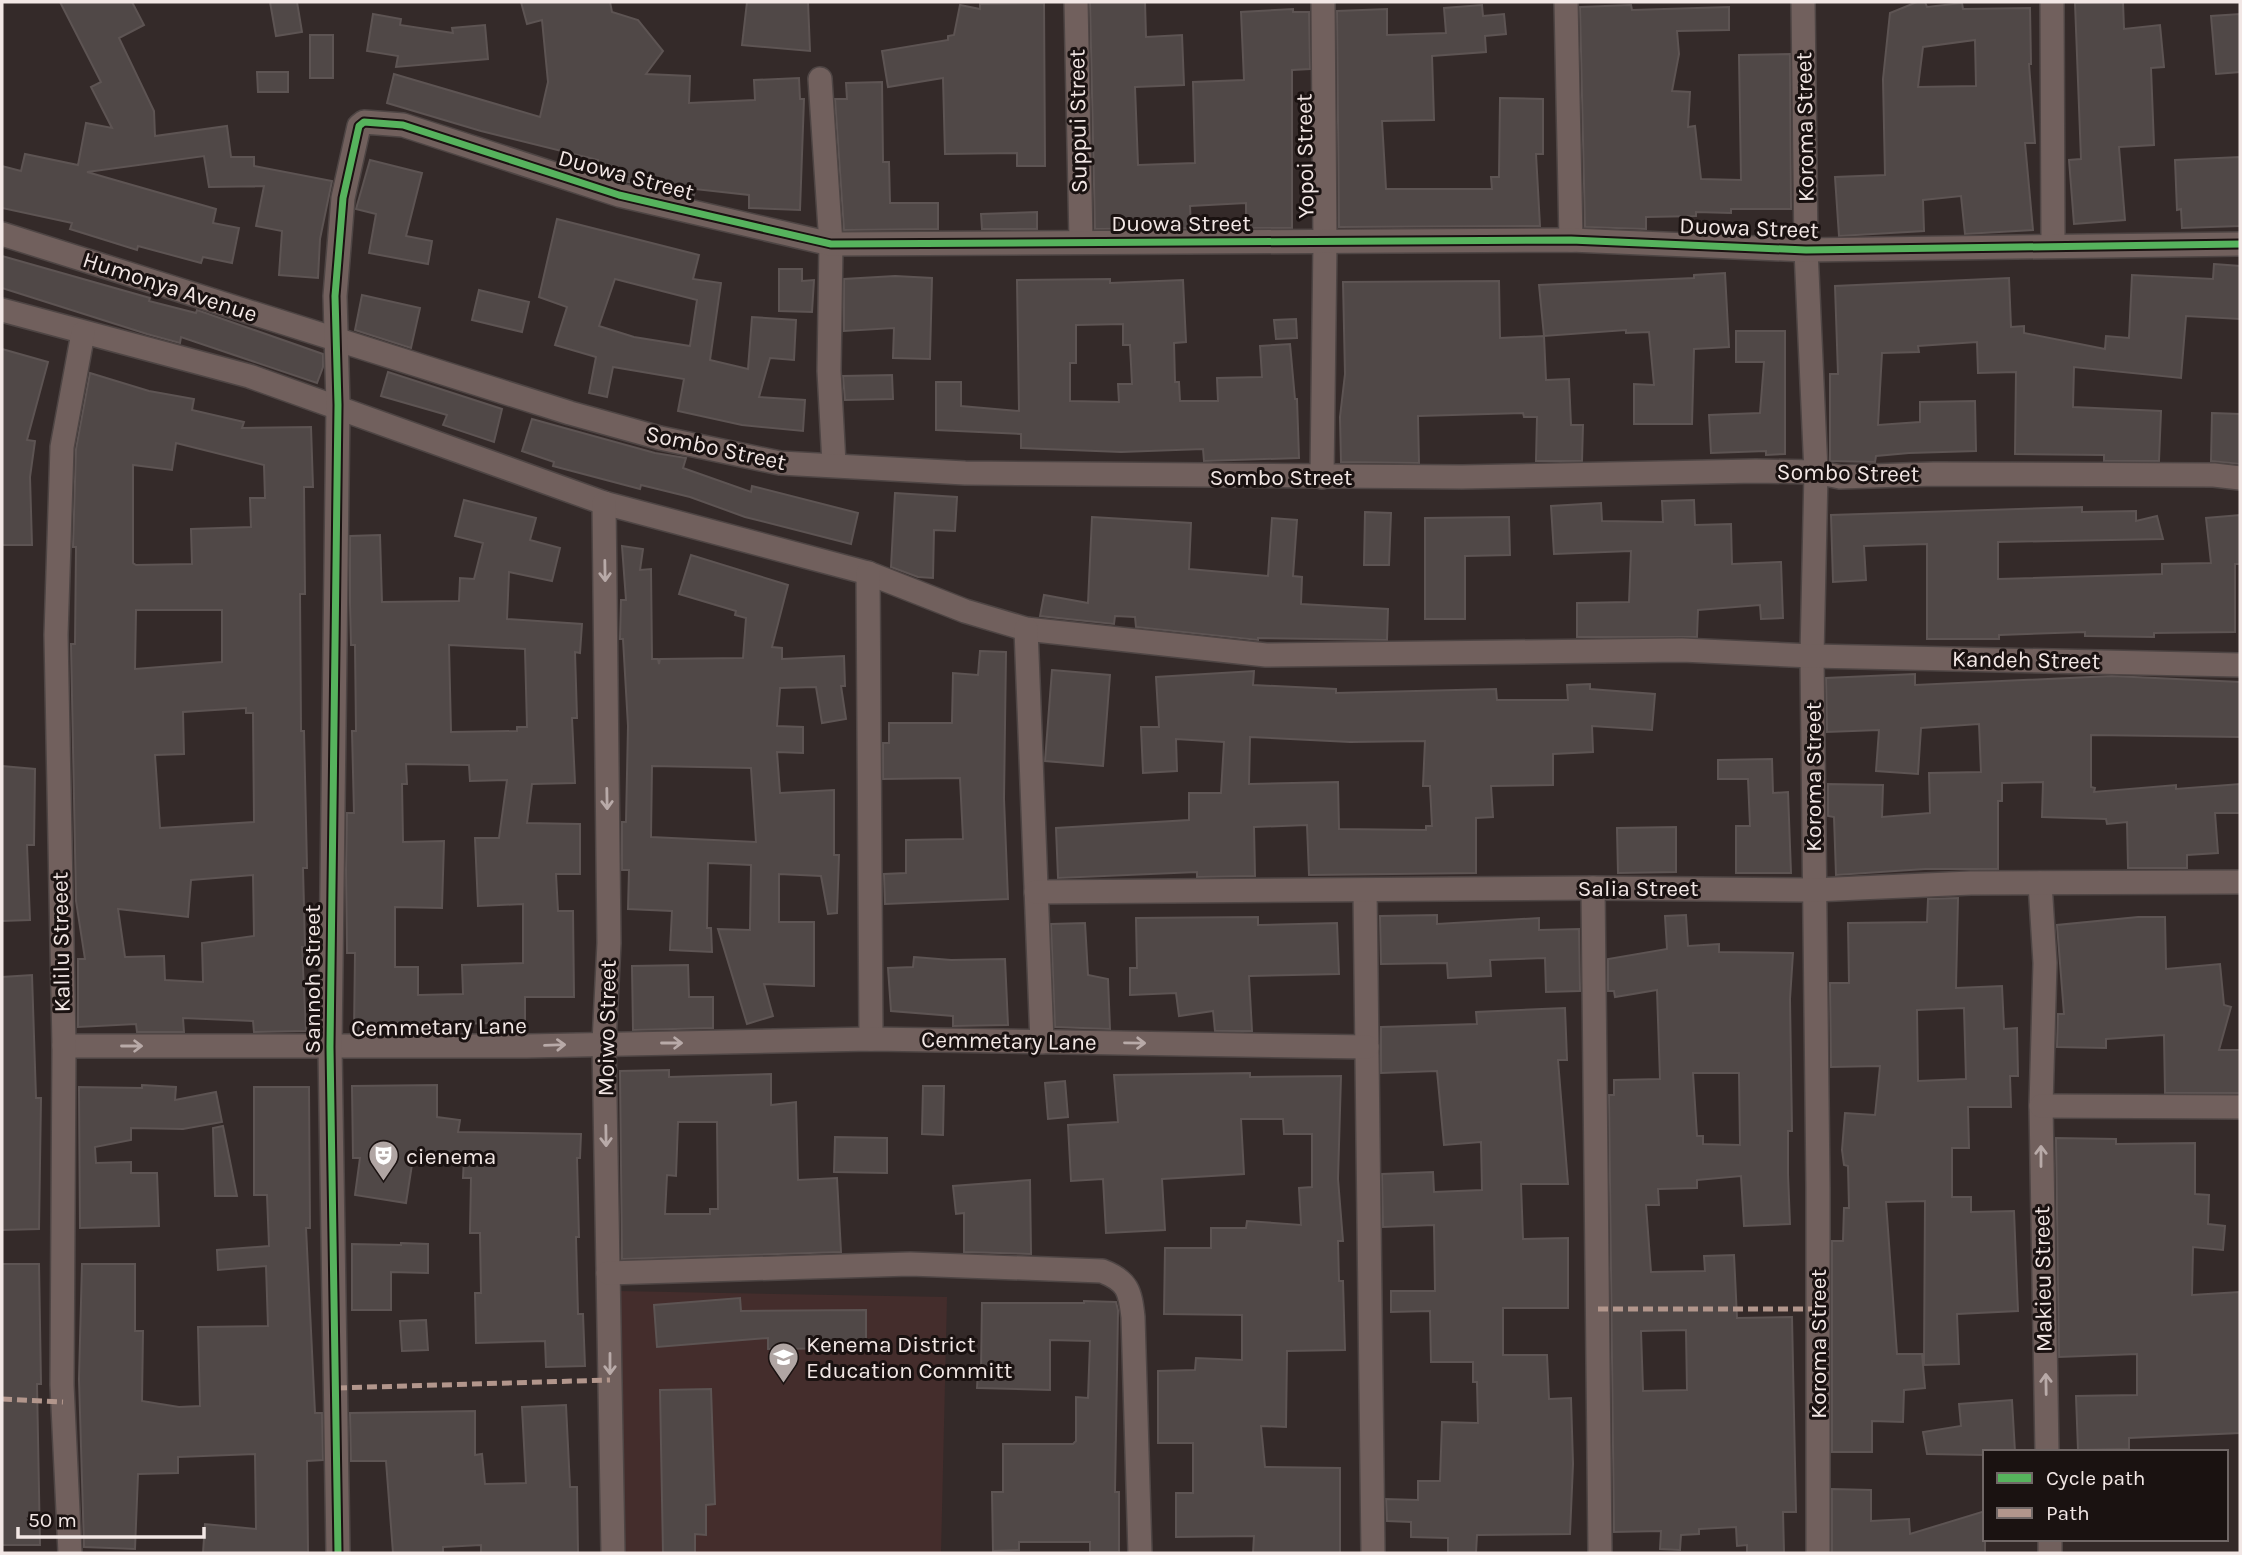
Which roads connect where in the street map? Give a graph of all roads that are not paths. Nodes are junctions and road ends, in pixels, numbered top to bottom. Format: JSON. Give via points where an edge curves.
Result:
{"nodes":[{"id":1,"x":1076,"y":2,"type":"edge"},
{"id":2,"x":1323,"y":2,"type":"edge"},
{"id":3,"x":1566,"y":2,"type":"edge"},
{"id":4,"x":1803,"y":2,"type":"edge"},
{"id":5,"x":2052,"y":2,"type":"edge"},
{"id":6,"x":820,"y":79,"type":"dead end"},
{"id":7,"x":2,"y":234,"type":"edge"},
{"id":8,"x":1571,"y":240,"type":"junction"},
{"id":9,"x":1081,"y":241,"type":"junction"},
{"id":10,"x":1325,"y":243,"type":"junction"},
{"id":11,"x":831,"y":244,"type":"junction"},
{"id":12,"x":2240,"y":244,"type":"edge"},
{"id":13,"x":2053,"y":245,"type":"junction"},
{"id":14,"x":1806,"y":250,"type":"junction"},
{"id":15,"x":2,"y":310,"type":"edge"},
{"id":16,"x":83,"y":333,"type":"junction"},
{"id":17,"x":338,"y":342,"type":"junction"},
{"id":18,"x":338,"y":405,"type":"junction"},
{"id":19,"x":834,"y":464,"type":"junction"},
{"id":20,"x":1816,"y":472,"type":"junction"},
{"id":21,"x":1321,"y":477,"type":"junction"},
{"id":22,"x":2240,"y":478,"type":"edge"},
{"id":23,"x":604,"y":503,"type":"junction"},
{"id":24,"x":868,"y":573,"type":"junction"},
{"id":25,"x":1026,"y":629,"type":"junction"},
{"id":26,"x":1812,"y":656,"type":"junction"},
{"id":27,"x":2240,"y":666,"type":"edge"},
{"id":28,"x":2240,"y":882,"type":"edge"},
{"id":29,"x":2040,"y":883,"type":"junction"},
{"id":30,"x":1594,"y":888,"type":"junction"},
{"id":31,"x":1365,"y":890,"type":"junction"},
{"id":32,"x":1814,"y":890,"type":"junction"},
{"id":33,"x":1036,"y":892,"type":"junction"},
{"id":34,"x":871,"y":1039,"type":"junction"},
{"id":35,"x":1042,"y":1042,"type":"junction"},
{"id":36,"x":604,"y":1043,"type":"junction"},
{"id":37,"x":64,"y":1046,"type":"junction"},
{"id":38,"x":330,"y":1047,"type":"junction"},
{"id":39,"x":1367,"y":1047,"type":"junction"},
{"id":40,"x":2040,"y":1106,"type":"junction"},
{"id":41,"x":2240,"y":1107,"type":"edge"},
{"id":42,"x":608,"y":1273,"type":"junction"},
{"id":43,"x":2048,"y":1450,"type":"edge"},
{"id":44,"x":70,"y":1553,"type":"edge"},
{"id":45,"x":338,"y":1553,"type":"edge"},
{"id":46,"x":613,"y":1553,"type":"edge"},
{"id":47,"x":1140,"y":1553,"type":"edge"},
{"id":48,"x":1373,"y":1553,"type":"edge"},
{"id":49,"x":1600,"y":1553,"type":"edge"},
{"id":50,"x":1818,"y":1553,"type":"edge"}],
"edges":[{"from":1,"to":9,"type":"street","name":"Suppui Street"},
{"from":2,"to":10,"type":"street","name":"Yopoi Street"},
{"from":3,"to":8,"type":"street"},
{"from":4,"to":14,"type":"street","name":"Koroma Street"},
{"from":5,"to":13,"type":"street"},
{"from":6,"to":11,"type":"street"},
{"from":7,"to":17,"type":"street","name":"Humonya Avenue"},
{"from":8,"to":10,"type":"street","name":"Duowa Street"},
{"from":8,"to":14,"type":"street","name":"Duowa Street"},
{"from":9,"to":10,"type":"street","name":"Duowa Street"},
{"from":9,"to":11,"type":"street","name":"Duowa Street"},
{"from":10,"to":21,"type":"street","name":"Yopoi Street"},
{"from":11,"to":17,"type":"street","name":"Duowa Street","via":[[619,195],[440,136],[371,120],[359,126],[343,198],[337,243]]},
{"from":11,"to":19,"type":"street","via":[[829,371]]},
{"from":12,"to":13,"type":"street","name":"Duowa Street"},
{"from":13,"to":14,"type":"street","name":"Duowa Street"},
{"from":14,"to":20,"type":"street","name":"Koroma Street"},
{"from":15,"to":16,"type":"street","name":"Kandeh Street"},
{"from":16,"to":18,"type":"street","name":"Kandeh Street"},
{"from":16,"to":37,"type":"street","name":"Kalilu Streeet","via":[[62,447],[58,542]]},
{"from":17,"to":18,"type":"street","name":"Sannoh Street"},
{"from":17,"to":19,"type":"street","name":"Sombo Street","via":[[660,438],[780,463]]},
{"from":18,"to":23,"type":"street","name":"Kandeh Street","via":[[427,442]]},
{"from":18,"to":38,"type":"street","name":"Sannoh Street"},
{"from":19,"to":21,"type":"street","name":"Sombo Street","via":[[965,473]]},
{"from":20,"to":21,"type":"street","name":"Sombo Street"},
{"from":20,"to":22,"type":"street","name":"Sombo Street","via":[[1840,477]]},
{"from":20,"to":26,"type":"street","name":"Koroma Street"},
{"from":23,"to":24,"type":"street","name":"Kandeh Street"},
{"from":23,"to":36,"type":"street","name":"Moiwo Street","one_way":true,"via":[[609,943]]},
{"from":24,"to":25,"type":"street","name":"Kandeh Street"},
{"from":24,"to":34,"type":"street"},
{"from":25,"to":26,"type":"street","name":"Kandeh Street","via":[[1266,655],[1682,650]]},
{"from":25,"to":33,"type":"street"},
{"from":26,"to":27,"type":"street","name":"Kandeh Street"},
{"from":26,"to":32,"type":"street","name":"Koroma Street"},
{"from":28,"to":29,"type":"street","name":"Salia Street"},
{"from":29,"to":32,"type":"street","name":"Salia Street"},
{"from":29,"to":40,"type":"street","name":"Makieu Street","via":[[2045,963]]},
{"from":30,"to":31,"type":"street","name":"Salia Street"},
{"from":30,"to":32,"type":"street","name":"Salia Street"},
{"from":30,"to":49,"type":"street"},
{"from":31,"to":33,"type":"street","name":"Salia Street"},
{"from":31,"to":39,"type":"street"},
{"from":32,"to":50,"type":"street","name":"Koroma Street"},
{"from":33,"to":35,"type":"street"},
{"from":34,"to":35,"type":"street","name":"Cemmetary Lane"},
{"from":36,"to":34,"type":"street","name":"Cemmetary Lane","one_way":true},
{"from":35,"to":39,"type":"street","name":"Cemmetary Lane","one_way":true},
{"from":38,"to":36,"type":"street","name":"Cemmetary Lane","one_way":true},
{"from":36,"to":42,"type":"street","name":"Moiwo Street","one_way":true},
{"from":37,"to":38,"type":"street","name":"Cemmetary Lane","one_way":true},
{"from":37,"to":44,"type":"street","name":"Kalilu Streeet","via":[[62,1385]]},
{"from":38,"to":45,"type":"street","name":"Sannoh Street"},
{"from":39,"to":48,"type":"street"},
{"from":40,"to":41,"type":"street"},
{"from":43,"to":40,"type":"street","name":"Makieu Street","one_way":true},
{"from":42,"to":46,"type":"street","name":"Moiwo Street","one_way":true},
{"from":42,"to":47,"type":"street","via":[[910,1264],[1102,1270],[1119,1278],[1130,1295],[1133,1317]]}]}
